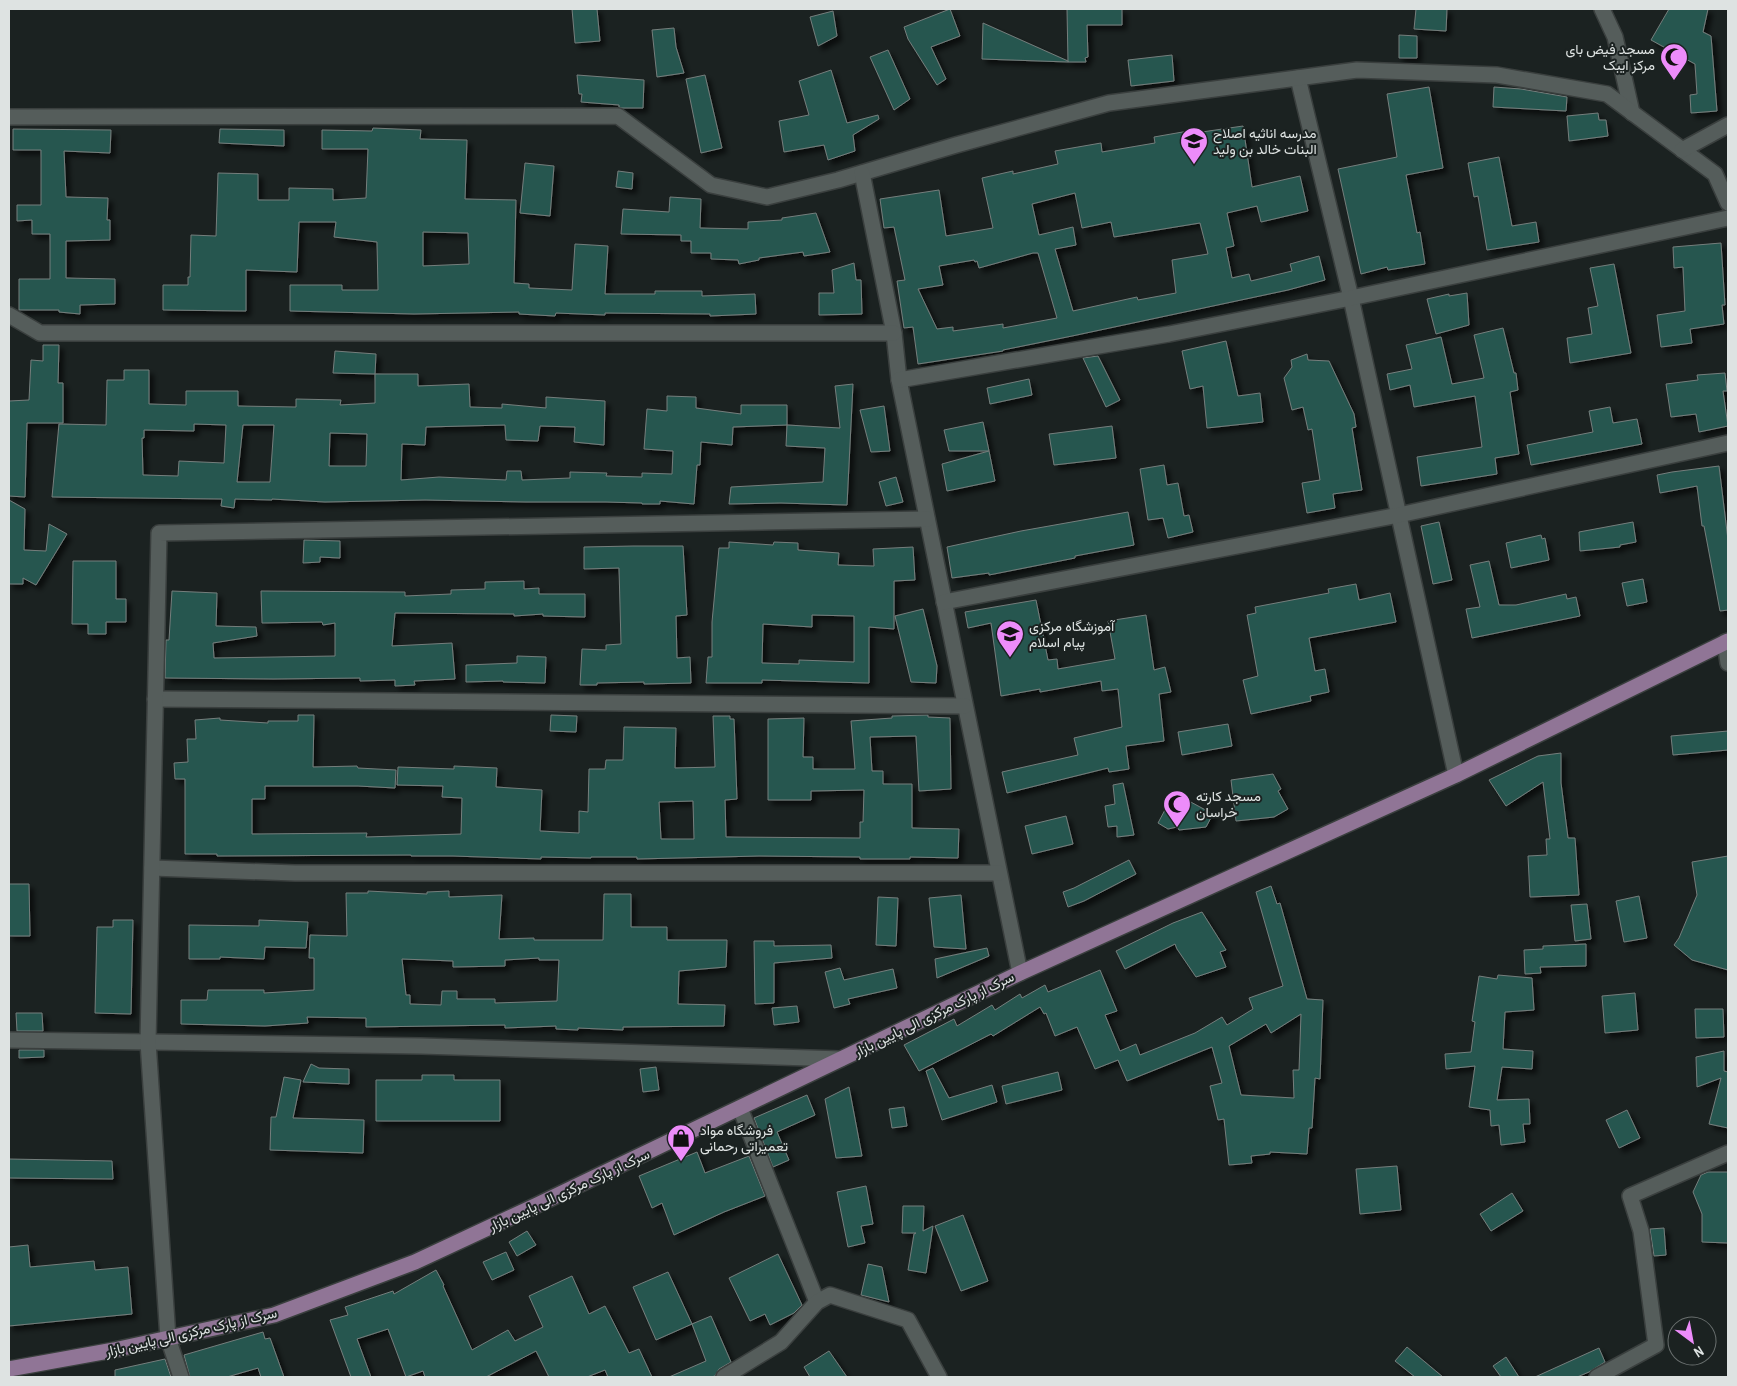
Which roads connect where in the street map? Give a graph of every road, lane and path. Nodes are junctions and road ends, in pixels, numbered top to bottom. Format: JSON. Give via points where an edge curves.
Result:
{"nodes":[{"id":1,"x":1602,"y":9,"type":"edge"},
{"id":2,"x":1298,"y":78,"type":"junction"},
{"id":3,"x":1632,"y":113,"type":"junction"},
{"id":4,"x":9,"y":118,"type":"edge"},
{"id":5,"x":1728,"y":125,"type":"edge"},
{"id":6,"x":1682,"y":150,"type":"junction"},
{"id":7,"x":862,"y":173,"type":"junction"},
{"id":8,"x":1728,"y":203,"type":"edge"},
{"id":9,"x":1728,"y":218,"type":"edge"},
{"id":10,"x":1351,"y":298,"type":"junction"},
{"id":11,"x":9,"y":315,"type":"edge"},
{"id":12,"x":894,"y":333,"type":"junction"},
{"id":13,"x":899,"y":380,"type":"junction"},
{"id":14,"x":1728,"y":443,"type":"edge"},
{"id":15,"x":1399,"y":515,"type":"junction"},
{"id":16,"x":927,"y":519,"type":"junction"},
{"id":17,"x":944,"y":602,"type":"junction"},
{"id":18,"x":1726,"y":641,"type":"edge"},
{"id":19,"x":1728,"y":663,"type":"edge"},
{"id":20,"x":156,"y":699,"type":"junction"},
{"id":21,"x":965,"y":706,"type":"junction"},
{"id":22,"x":1456,"y":775,"type":"junction"},
{"id":23,"x":152,"y":868,"type":"junction"},
{"id":24,"x":999,"y":872,"type":"junction"},
{"id":25,"x":1020,"y":973,"type":"junction"},
{"id":26,"x":9,"y":1040,"type":"edge"},
{"id":27,"x":148,"y":1042,"type":"junction"},
{"id":28,"x":841,"y":1059,"type":"junction"},
{"id":29,"x":740,"y":1108,"type":"junction"},
{"id":30,"x":1728,"y":1153,"type":"edge"},
{"id":31,"x":817,"y":1302,"type":"junction"},
{"id":32,"x":168,"y":1338,"type":"junction"},
{"id":33,"x":9,"y":1369,"type":"edge"},
{"id":34,"x":181,"y":1377,"type":"edge"},
{"id":35,"x":724,"y":1377,"type":"edge"},
{"id":36,"x":939,"y":1377,"type":"edge"},
{"id":37,"x":1599,"y":1377,"type":"edge"}],
"edges":[{"from":1,"to":3,"type":"street","via":[[1615,37]]},
{"from":2,"to":3,"type":"street","via":[[1358,70],[1497,75],[1606,94]]},
{"from":2,"to":7,"type":"street","via":[[1109,103]]},
{"from":2,"to":10,"type":"street"},
{"from":3,"to":6,"type":"street"},
{"from":4,"to":7,"type":"street","via":[[618,116],[711,185],[767,197]]},
{"from":5,"to":6,"type":"street"},
{"from":6,"to":8,"type":"street","via":[[1715,174]]},
{"from":7,"to":12,"type":"street"},
{"from":9,"to":10,"type":"street"},
{"from":10,"to":13,"type":"street","via":[[1169,334]]},
{"from":10,"to":15,"type":"street"},
{"from":11,"to":12,"type":"street","via":[[40,332]]},
{"from":12,"to":13,"type":"street"},
{"from":13,"to":16,"type":"street"},
{"from":14,"to":15,"type":"street"},
{"from":15,"to":17,"type":"street"},
{"from":15,"to":22,"type":"street"},
{"from":16,"to":17,"type":"street"},
{"from":16,"to":20,"type":"street","via":[[159,533]]},
{"from":17,"to":21,"type":"street"},
{"from":18,"to":19,"type":"street"},
{"from":18,"to":22,"type":"main road","name":"سرک از پارک مرکزی الی پایین بازار"},
{"from":20,"to":21,"type":"street"},
{"from":20,"to":23,"type":"street"},
{"from":21,"to":24,"type":"street"},
{"from":22,"to":25,"type":"main road","name":"سرک از پارک مرکزی الی پایین بازار"},
{"from":23,"to":24,"type":"street","via":[[295,873]]},
{"from":23,"to":27,"type":"street"},
{"from":24,"to":25,"type":"street"},
{"from":25,"to":28,"type":"main road","name":"سرک از پارک مرکزی الی پایین بازار"},
{"from":26,"to":27,"type":"street"},
{"from":27,"to":28,"type":"street","via":[[421,1046]]},
{"from":27,"to":32,"type":"street"},
{"from":28,"to":29,"type":"main road","name":"سرک از پارک مرکزی الی پایین بازار"},
{"from":29,"to":31,"type":"street"},
{"from":29,"to":32,"type":"main road","name":"سرک از پارک مرکزی الی پایین بازار","via":[[415,1262],[274,1315]]},
{"from":30,"to":37,"type":"street","via":[[1630,1196],[1641,1231],[1656,1345]]},
{"from":31,"to":35,"type":"street","via":[[781,1342]]},
{"from":31,"to":36,"type":"street","via":[[830,1295],[908,1320]]},
{"from":32,"to":33,"type":"main road","name":"سرک از پارک مرکزی الی پایین بازار"},
{"from":32,"to":34,"type":"street"}]}
